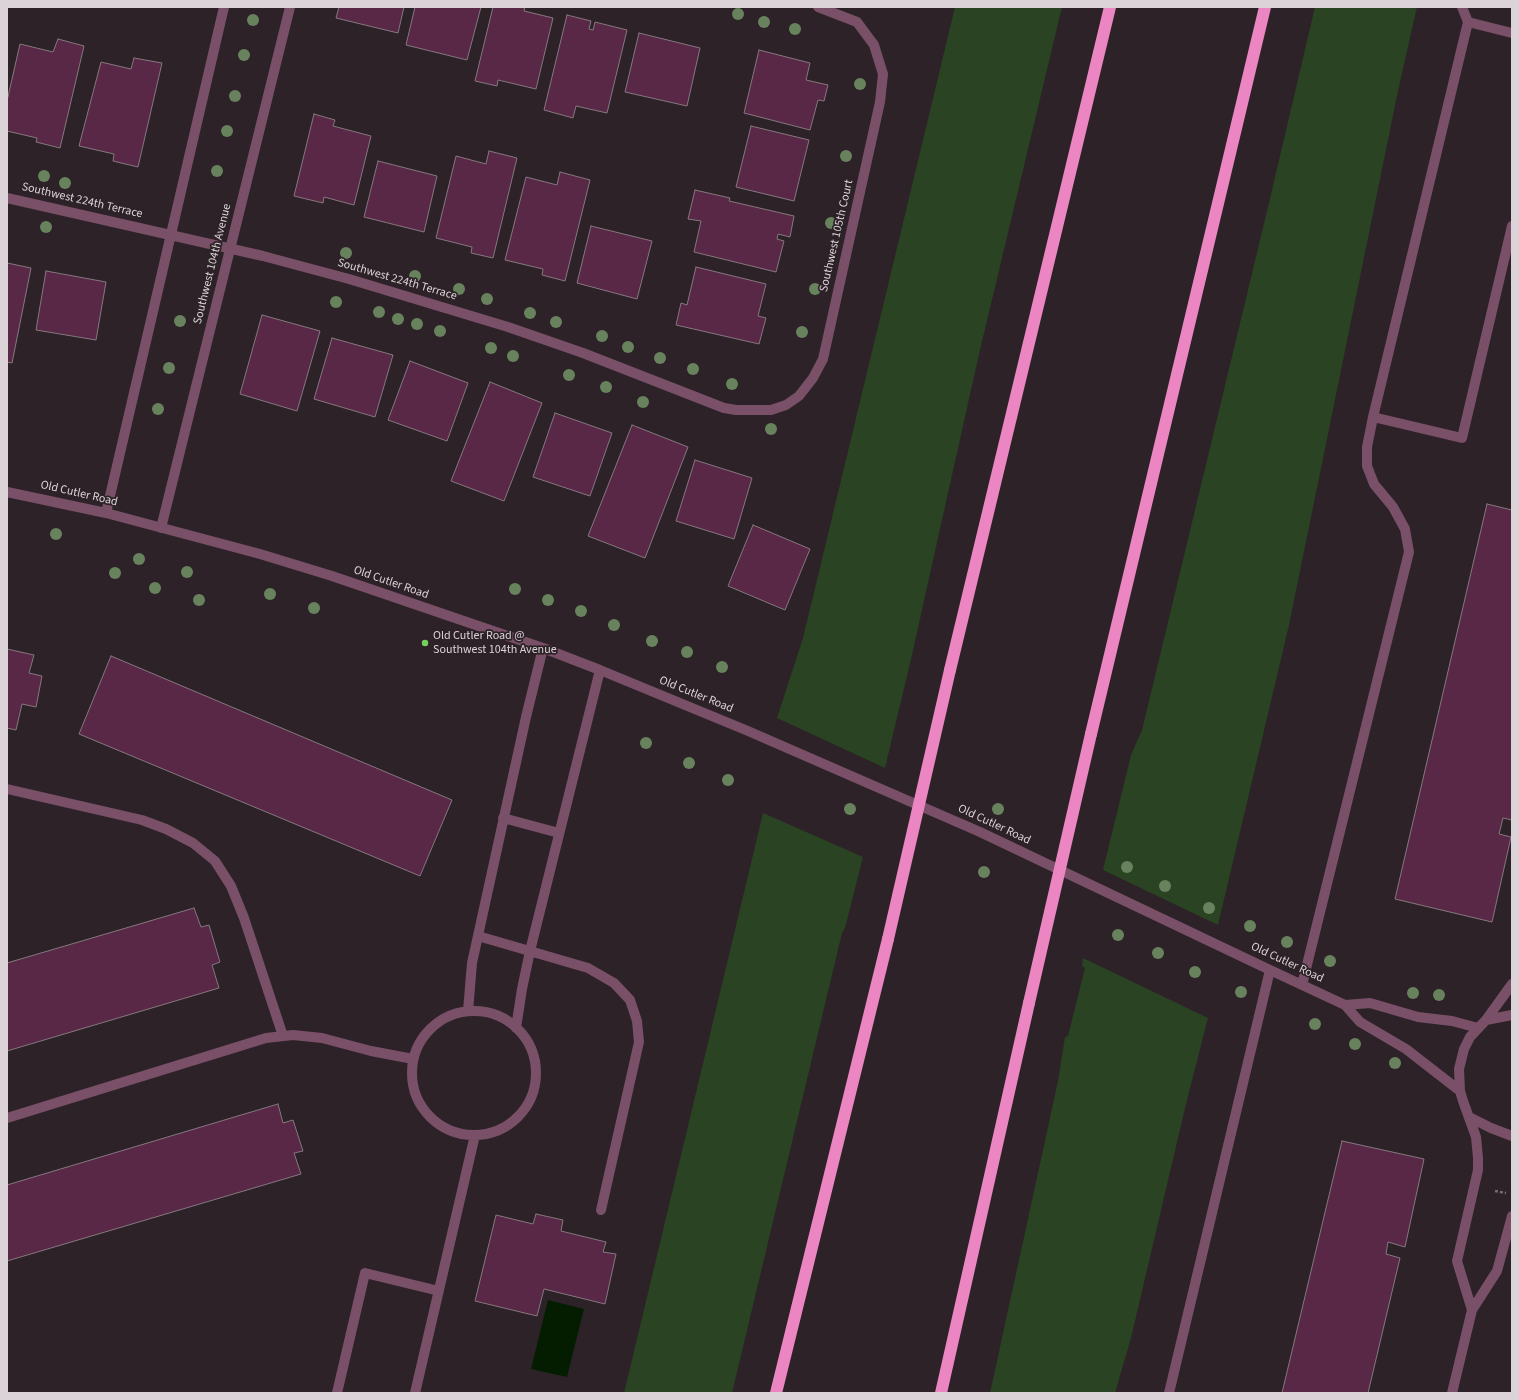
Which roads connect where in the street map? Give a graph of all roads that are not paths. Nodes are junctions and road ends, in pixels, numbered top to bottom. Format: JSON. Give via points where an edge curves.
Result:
{"nodes":[{"id":1,"x":224,"y":7,"type":"edge"},
{"id":2,"x":290,"y":7,"type":"edge"},
{"id":3,"x":818,"y":7,"type":"edge"},
{"id":4,"x":1110,"y":7,"type":"edge"},
{"id":5,"x":1265,"y":7,"type":"edge"},
{"id":6,"x":1462,"y":7,"type":"edge"},
{"id":7,"x":1468,"y":22,"type":"junction"},
{"id":8,"x":1512,"y":33,"type":"edge"},
{"id":9,"x":7,"y":198,"type":"edge"},
{"id":10,"x":1512,"y":226,"type":"edge"},
{"id":11,"x":171,"y":236,"type":"junction"},
{"id":12,"x":230,"y":249,"type":"junction"},
{"id":13,"x":771,"y":410,"type":"joint"},
{"id":14,"x":1373,"y":417,"type":"junction"},
{"id":15,"x":7,"y":492,"type":"edge"},
{"id":16,"x":106,"y":513,"type":"junction"},
{"id":17,"x":161,"y":528,"type":"junction"},
{"id":18,"x":543,"y":648,"type":"junction"},
{"id":19,"x":600,"y":670,"type":"junction"},
{"id":20,"x":7,"y":789,"type":"edge"},
{"id":21,"x":503,"y":818,"type":"junction"},
{"id":22,"x":559,"y":833,"type":"junction"},
{"id":23,"x":478,"y":936,"type":"junction"},
{"id":24,"x":530,"y":951,"type":"junction"},
{"id":25,"x":1270,"y":970,"type":"junction"},
{"id":26,"x":1512,"y":984,"type":"edge"},
{"id":27,"x":1302,"y":985,"type":"junction"},
{"id":28,"x":1345,"y":1005,"type":"junction"},
{"id":29,"x":468,"y":1011,"type":"junction"},
{"id":30,"x":1512,"y":1015,"type":"edge"},
{"id":31,"x":1486,"y":1020,"type":"junction"},
{"id":32,"x":516,"y":1028,"type":"junction"},
{"id":33,"x":1478,"y":1028,"type":"junction"},
{"id":34,"x":283,"y":1036,"type":"junction"},
{"id":35,"x":413,"y":1059,"type":"junction"},
{"id":36,"x":1460,"y":1091,"type":"junction"},
{"id":37,"x":1469,"y":1117,"type":"junction"},
{"id":38,"x":7,"y":1118,"type":"edge"},
{"id":39,"x":475,"y":1135,"type":"junction"},
{"id":40,"x":1512,"y":1136,"type":"edge"},
{"id":41,"x":601,"y":1210,"type":"dead end"},
{"id":42,"x":1512,"y":1216,"type":"edge"},
{"id":43,"x":439,"y":1291,"type":"junction"},
{"id":44,"x":1472,"y":1310,"type":"junction"},
{"id":45,"x":337,"y":1393,"type":"edge"},
{"id":46,"x":415,"y":1393,"type":"edge"},
{"id":47,"x":776,"y":1393,"type":"edge"},
{"id":48,"x":941,"y":1393,"type":"edge"},
{"id":49,"x":1169,"y":1393,"type":"edge"},
{"id":50,"x":1452,"y":1393,"type":"edge"}],
"edges":[{"from":1,"to":11,"type":"street"},
{"from":2,"to":12,"type":"street","name":"Southwest 104th Avenue"},
{"from":3,"to":13,"type":"street","name":"Southwest 105th Court","via":[[857,22],[874,45],[883,74],[880,102],[823,359],[813,378],[798,396],[786,406]]},
{"from":4,"to":47,"type":"highway","bridge":true,"via":[[888,938]]},
{"from":5,"to":48,"type":"highway","bridge":true,"via":[[1091,734]]},
{"from":6,"to":7,"type":"street"},
{"from":7,"to":8,"type":"street"},
{"from":7,"to":14,"type":"street"},
{"from":9,"to":11,"type":"street","name":"Southwest 224th Terrace"},
{"from":10,"to":14,"type":"street","via":[[1462,438]]},
{"from":11,"to":12,"type":"street","name":"Southwest 224th Terrace"},
{"from":11,"to":16,"type":"street"},
{"from":12,"to":13,"type":"street","name":"Southwest 224th Terrace","via":[[349,279],[508,327],[724,408]]},
{"from":12,"to":17,"type":"street","name":"Southwest 104th Avenue"},
{"from":14,"to":27,"type":"street","via":[[1367,447],[1367,466],[1374,484],[1393,507],[1405,529],[1409,552]]},
{"from":15,"to":16,"type":"street","name":"Old Cutler Road"},
{"from":16,"to":17,"type":"street","name":"Old Cutler Road"},
{"from":17,"to":18,"type":"street","name":"Old Cutler Road","via":[[332,576]]},
{"from":18,"to":19,"type":"street","name":"Old Cutler Road"},
{"from":18,"to":21,"type":"street"},
{"from":19,"to":22,"type":"street"},
{"from":19,"to":25,"type":"street","name":"Old Cutler Road","via":[[980,832]]},
{"from":20,"to":34,"type":"street","via":[[142,820],[193,843],[215,862],[231,886],[244,918]]},
{"from":21,"to":22,"type":"street"},
{"from":21,"to":23,"type":"street"},
{"from":22,"to":24,"type":"street"},
{"from":23,"to":24,"type":"street"},
{"from":23,"to":29,"type":"street","via":[[472,963]]},
{"from":24,"to":32,"type":"street"},
{"from":24,"to":41,"type":"street","via":[[588,968],[614,983],[630,1000],[637,1021],[639,1042]]},
{"from":25,"to":27,"type":"street","name":"Old Cutler Road"},
{"from":25,"to":49,"type":"street"},
{"from":26,"to":31,"type":"street"},
{"from":27,"to":28,"type":"street","name":"Old Cutler Road"},
{"from":28,"to":33,"type":"street","name":"Old Cutler Road","via":[[1370,1003],[1418,1017],[1452,1021]]},
{"from":28,"to":36,"type":"street","name":"Old Cutler Road","via":[[1360,1022],[1406,1049]]},
{"from":29,"to":32,"type":"street","via":[[486,1012],[502,1018]]},
{"from":29,"to":35,"type":"street","via":[[450,1016],[433,1026],[421,1041]]},
{"from":30,"to":31,"type":"street"},
{"from":31,"to":33,"type":"street"},
{"from":32,"to":39,"type":"street","via":[[529,1044],[536,1064],[535,1086],[527,1105],[514,1121],[496,1131]]},
{"from":33,"to":36,"type":"street","via":[[1470,1037],[1461,1058]]},
{"from":34,"to":35,"type":"street","via":[[322,1038]]},
{"from":34,"to":38,"type":"street","via":[[245,1044]]},
{"from":35,"to":39,"type":"street","via":[[412,1078],[416,1096],[425,1112],[439,1124],[456,1133]]},
{"from":36,"to":37,"type":"street"},
{"from":37,"to":40,"type":"street"},
{"from":37,"to":44,"type":"street","via":[[1476,1137],[1478,1170],[1457,1261]]},
{"from":39,"to":43,"type":"street"},
{"from":42,"to":44,"type":"street","via":[[1497,1271]]},
{"from":43,"to":45,"type":"street","via":[[365,1273]]},
{"from":43,"to":46,"type":"street"},
{"from":44,"to":50,"type":"street"}]}
